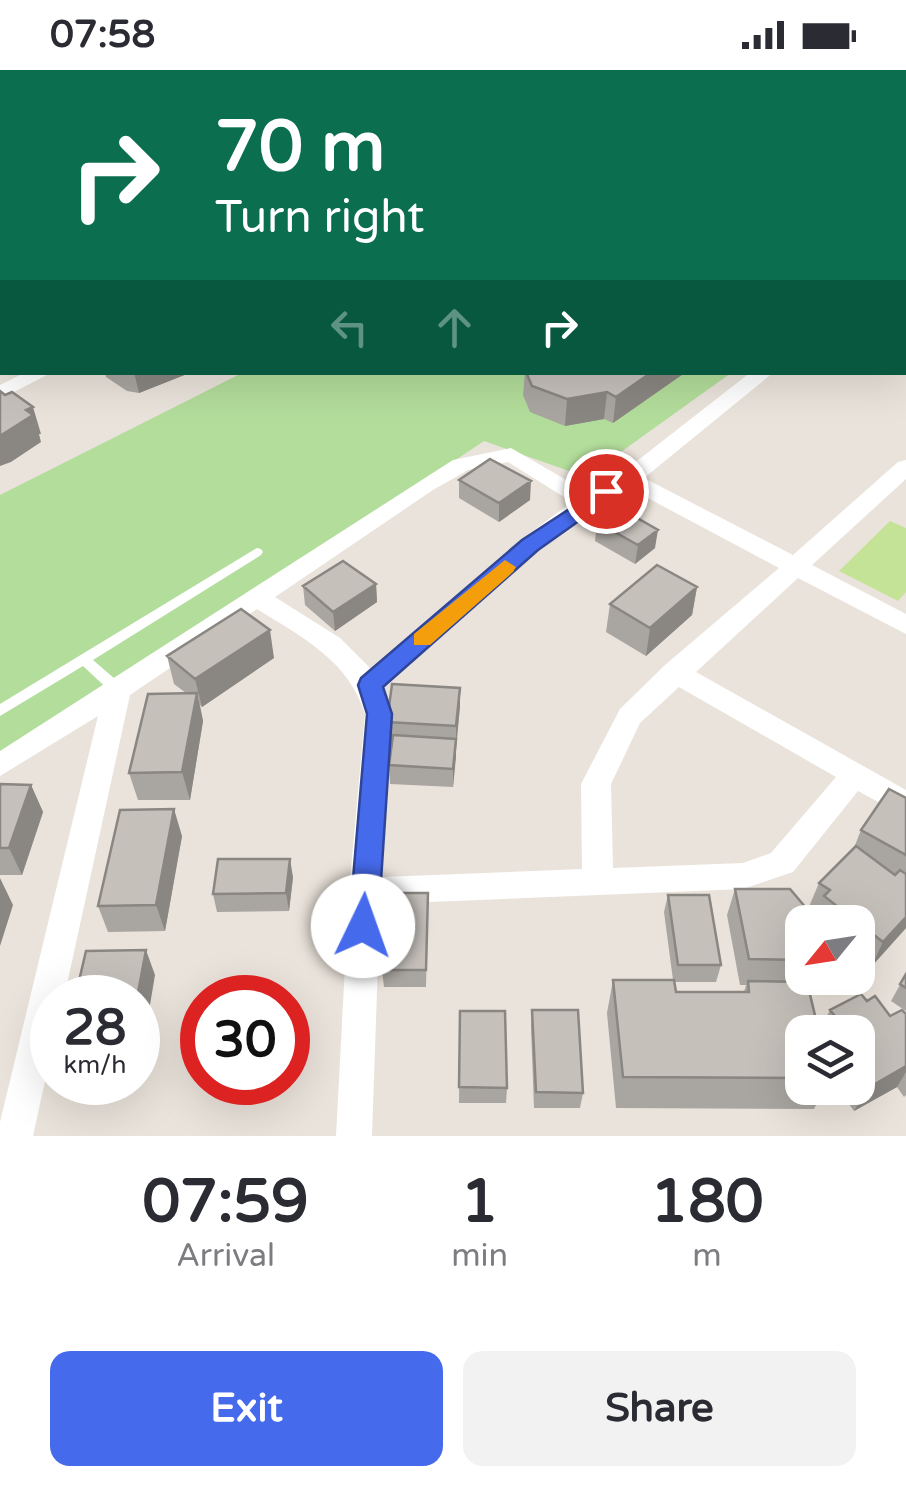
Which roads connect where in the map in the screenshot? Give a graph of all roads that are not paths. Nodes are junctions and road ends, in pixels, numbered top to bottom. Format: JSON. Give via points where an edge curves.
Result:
{"nodes":[{"id":1,"x":37,"y":375,"type":"edge"},
{"id":2,"x":760,"y":375,"type":"edge"},
{"id":3,"x":0,"y":392,"type":"edge"},
{"id":4,"x":906,"y":467,"type":"edge"},
{"id":5,"x":626,"y":480,"type":"junction"},
{"id":6,"x":586,"y":502,"type":"junction"},
{"id":7,"x":257,"y":552,"type":"dead end"},
{"id":8,"x":796,"y":566,"type":"junction"},
{"id":9,"x":255,"y":596,"type":"junction"},
{"id":10,"x":906,"y":626,"type":"edge"},
{"id":11,"x":84,"y":659,"type":"junction"},
{"id":12,"x":674,"y":672,"type":"junction"},
{"id":13,"x":370,"y":685,"type":"junction"},
{"id":14,"x":118,"y":690,"type":"junction"},
{"id":15,"x":0,"y":711,"type":"edge"},
{"id":16,"x":0,"y":764,"type":"edge"},
{"id":17,"x":855,"y":774,"type":"junction"},
{"id":18,"x":906,"y":805,"type":"edge"},
{"id":19,"x":598,"y":881,"type":"junction"},
{"id":20,"x":365,"y":891,"type":"junction"},
{"id":21,"x":15,"y":1136,"type":"edge"},
{"id":22,"x":354,"y":1136,"type":"edge"}],
"edges":[{"from":1,"to":3,"type":"street"},
{"from":2,"to":5,"type":"street"},
{"from":4,"to":8,"type":"street"},
{"from":5,"to":6,"type":"street"},
{"from":5,"to":8,"type":"street"},
{"from":6,"to":9,"type":"street","via":[[511,455],[461,465]]},
{"from":6,"to":13,"type":"street"},
{"from":7,"to":11,"type":"lane"},
{"from":8,"to":10,"type":"street"},
{"from":8,"to":12,"type":"street"},
{"from":9,"to":13,"type":"street","via":[[336,648]]},
{"from":9,"to":14,"type":"street"},
{"from":11,"to":14,"type":"lane"},
{"from":11,"to":15,"type":"lane"},
{"from":12,"to":17,"type":"street"},
{"from":12,"to":19,"type":"street","via":[[630,716],[596,784]]},
{"from":13,"to":20,"type":"street","via":[[379,714]]},
{"from":14,"to":16,"type":"street"},
{"from":14,"to":21,"type":"street"},
{"from":17,"to":18,"type":"street"},
{"from":17,"to":19,"type":"street","via":[[782,863],[743,876]]},
{"from":19,"to":20,"type":"street"},
{"from":20,"to":22,"type":"street"}]}
